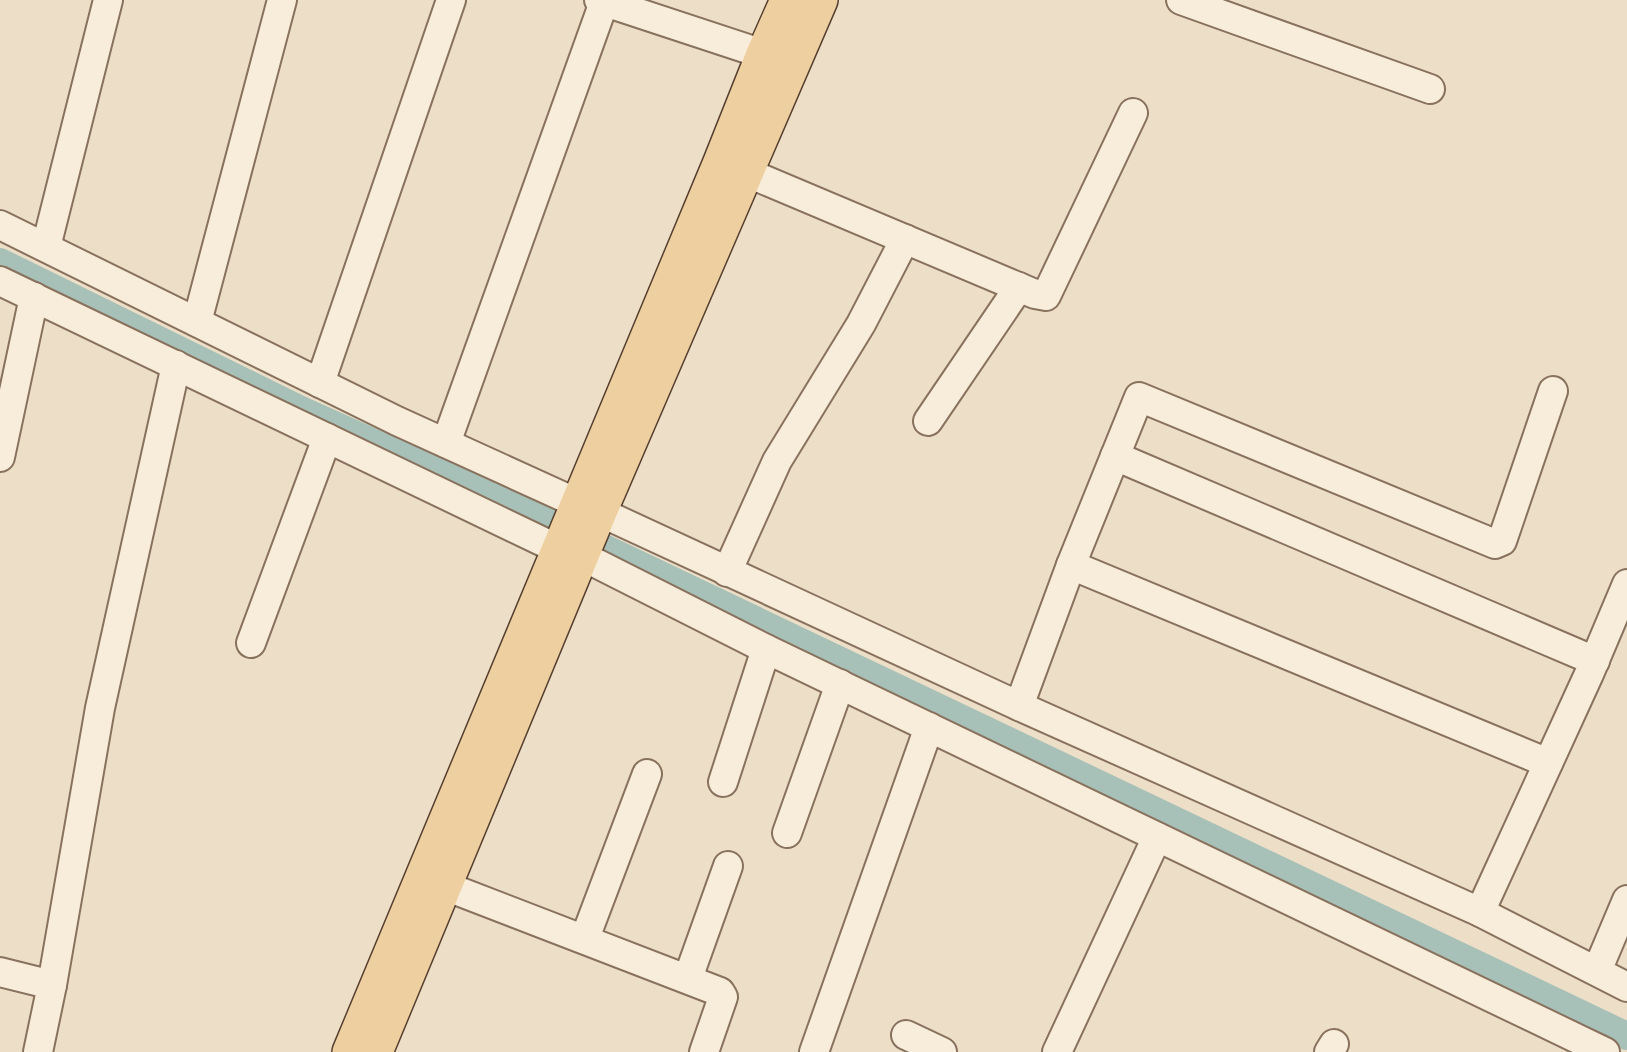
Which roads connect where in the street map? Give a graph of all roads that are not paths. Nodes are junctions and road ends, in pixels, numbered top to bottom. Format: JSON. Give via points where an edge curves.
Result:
{"nodes":[{"id":1,"x":108,"y":0,"type":"edge"},
{"id":2,"x":282,"y":0,"type":"edge"},
{"id":3,"x":452,"y":0,"type":"edge"},
{"id":4,"x":788,"y":0,"type":"edge"},
{"id":5,"x":821,"y":0,"type":"edge"},
{"id":6,"x":1181,"y":0,"type":"edge"},
{"id":7,"x":601,"y":1,"type":"edge"},
{"id":8,"x":763,"y":54,"type":"junction"},
{"id":9,"x":1430,"y":89,"type":"dead end"},
{"id":10,"x":1133,"y":113,"type":"dead end"},
{"id":11,"x":748,"y":173,"type":"junction"},
{"id":12,"x":0,"y":225,"type":"edge"},
{"id":13,"x":905,"y":239,"type":"junction"},
{"id":14,"x":46,"y":247,"type":"junction"},
{"id":15,"x":0,"y":281,"type":"edge"},
{"id":16,"x":1019,"y":288,"type":"junction"},
{"id":17,"x":34,"y":297,"type":"junction"},
{"id":18,"x":197,"y":322,"type":"junction"},
{"id":19,"x":176,"y":366,"type":"junction"},
{"id":20,"x":320,"y":383,"type":"junction"},
{"id":21,"x":1553,"y":391,"type":"dead end"},
{"id":22,"x":928,"y":421,"type":"dead end"},
{"id":23,"x":327,"y":438,"type":"junction"},
{"id":24,"x":446,"y":443,"type":"junction"},
{"id":25,"x":1115,"y":456,"type":"junction"},
{"id":26,"x":0,"y":457,"type":"edge"},
{"id":27,"x":586,"y":513,"type":"junction"},
{"id":28,"x":570,"y":552,"type":"junction"},
{"id":29,"x":1071,"y":565,"type":"junction"},
{"id":30,"x":728,"y":572,"type":"junction"},
{"id":31,"x":1627,"y":584,"type":"edge"},
{"id":32,"x":251,"y":643,"type":"dead end"},
{"id":33,"x":766,"y":649,"type":"junction"},
{"id":34,"x":1595,"y":661,"type":"junction"},
{"id":35,"x":840,"y":684,"type":"junction"},
{"id":36,"x":1019,"y":706,"type":"junction"},
{"id":37,"x":929,"y":727,"type":"junction"},
{"id":38,"x":1548,"y":764,"type":"junction"},
{"id":39,"x":647,"y":774,"type":"dead end"},
{"id":40,"x":723,"y":782,"type":"dead end"},
{"id":41,"x":787,"y":833,"type":"dead end"},
{"id":42,"x":1157,"y":837,"type":"junction"},
{"id":43,"x":728,"y":866,"type":"dead end"},
{"id":44,"x":445,"y":886,"type":"junction"},
{"id":45,"x":1627,"y":900,"type":"edge"},
{"id":46,"x":1480,"y":912,"type":"junction"},
{"id":47,"x":585,"y":938,"type":"junction"},
{"id":48,"x":1597,"y":971,"type":"junction"},
{"id":49,"x":0,"y":972,"type":"edge"},
{"id":50,"x":688,"y":978,"type":"junction"},
{"id":51,"x":52,"y":985,"type":"junction"},
{"id":52,"x":1627,"y":987,"type":"edge"},
{"id":53,"x":906,"y":1035,"type":"dead end"},
{"id":54,"x":38,"y":1052,"type":"edge"},
{"id":55,"x":349,"y":1052,"type":"edge"},
{"id":56,"x":376,"y":1052,"type":"edge"},
{"id":57,"x":704,"y":1052,"type":"edge"},
{"id":58,"x":814,"y":1052,"type":"edge"},
{"id":59,"x":942,"y":1052,"type":"edge"},
{"id":60,"x":1057,"y":1052,"type":"edge"},
{"id":61,"x":1605,"y":1052,"type":"edge"}],
"edges":[{"from":1,"to":14,"type":"street"},
{"from":2,"to":18,"type":"street"},
{"from":3,"to":20,"type":"street"},
{"from":4,"to":8,"type":"main road"},
{"from":5,"to":11,"type":"main road"},
{"from":6,"to":9,"type":"street"},
{"from":7,"to":8,"type":"street"},
{"from":7,"to":24,"type":"street"},
{"from":8,"to":27,"type":"main road"},
{"from":10,"to":16,"type":"street","via":[[1046,296]]},
{"from":11,"to":13,"type":"street"},
{"from":11,"to":27,"type":"main road"},
{"from":12,"to":14,"type":"street"},
{"from":13,"to":16,"type":"street"},
{"from":13,"to":30,"type":"street","via":[[861,324],[777,461]]},
{"from":14,"to":18,"type":"street"},
{"from":15,"to":17,"type":"street"},
{"from":16,"to":22,"type":"street"},
{"from":17,"to":19,"type":"street"},
{"from":17,"to":26,"type":"street"},
{"from":18,"to":20,"type":"street"},
{"from":19,"to":23,"type":"street"},
{"from":19,"to":51,"type":"street","via":[[100,708]]},
{"from":20,"to":24,"type":"street"},
{"from":21,"to":25,"type":"street","via":[[1502,541],[1495,543],[1139,397]]},
{"from":23,"to":28,"type":"street"},
{"from":23,"to":32,"type":"street"},
{"from":24,"to":27,"type":"street"},
{"from":25,"to":29,"type":"street"},
{"from":25,"to":34,"type":"street"},
{"from":27,"to":28,"type":"main road"},
{"from":27,"to":30,"type":"street"},
{"from":28,"to":33,"type":"street"},
{"from":28,"to":44,"type":"main road"},
{"from":28,"to":55,"type":"main road"},
{"from":29,"to":36,"type":"street"},
{"from":29,"to":38,"type":"street"},
{"from":30,"to":36,"type":"street"},
{"from":31,"to":34,"type":"street"},
{"from":33,"to":35,"type":"street"},
{"from":33,"to":40,"type":"street"},
{"from":34,"to":38,"type":"street"},
{"from":35,"to":37,"type":"street"},
{"from":35,"to":41,"type":"street"},
{"from":36,"to":46,"type":"street"},
{"from":37,"to":42,"type":"street"},
{"from":37,"to":58,"type":"street"},
{"from":38,"to":46,"type":"street"},
{"from":39,"to":47,"type":"street"},
{"from":42,"to":60,"type":"street"},
{"from":42,"to":61,"type":"street"},
{"from":43,"to":50,"type":"street"},
{"from":44,"to":47,"type":"street"},
{"from":44,"to":56,"type":"main road"},
{"from":45,"to":48,"type":"street"},
{"from":46,"to":48,"type":"street"},
{"from":47,"to":50,"type":"street"},
{"from":48,"to":52,"type":"street"},
{"from":49,"to":51,"type":"street"},
{"from":50,"to":57,"type":"street","via":[[723,997]]},
{"from":51,"to":54,"type":"street"},
{"from":53,"to":59,"type":"street"}]}
